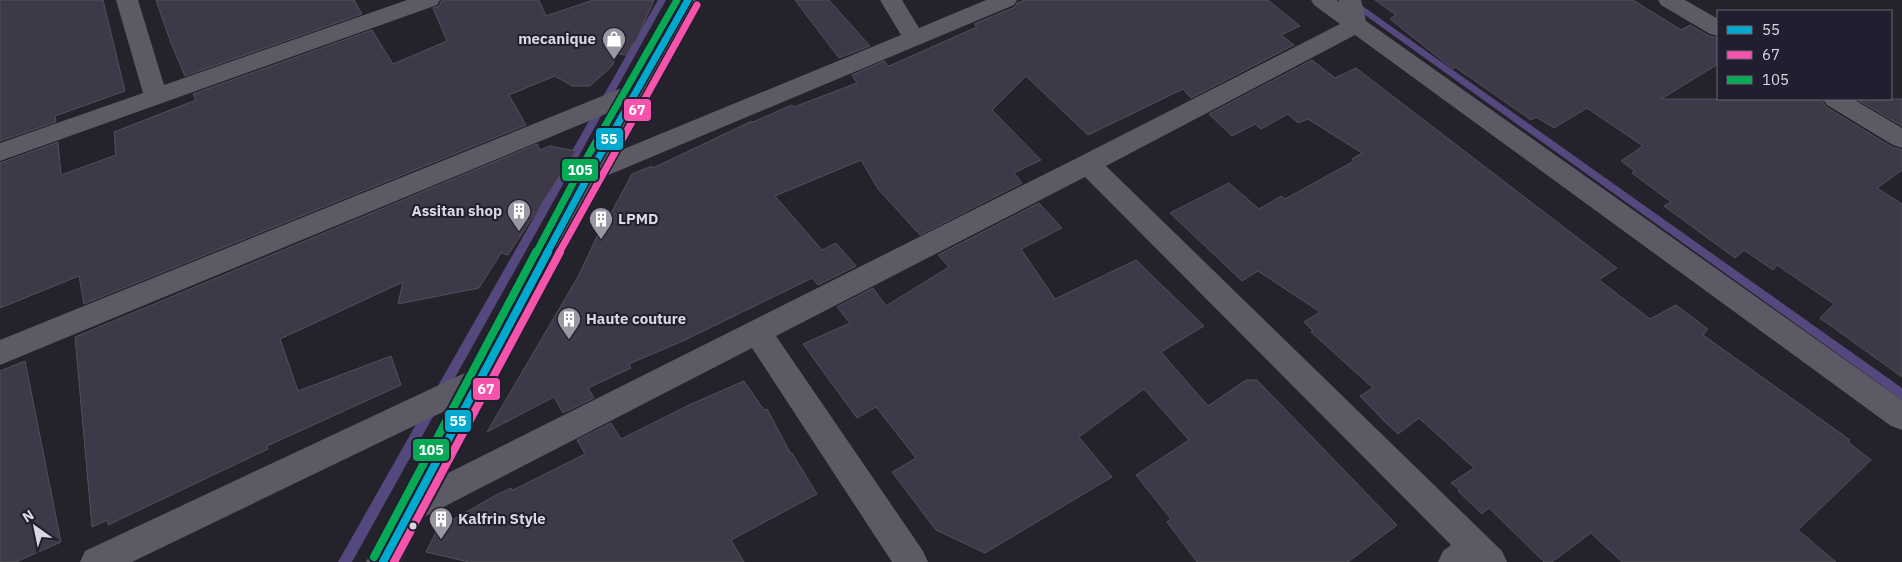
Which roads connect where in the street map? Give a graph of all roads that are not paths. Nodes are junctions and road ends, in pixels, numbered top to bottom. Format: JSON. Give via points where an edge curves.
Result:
{"nodes":[{"id":1,"x":127,"y":0,"type":"edge"},
{"id":2,"x":429,"y":0,"type":"edge"},
{"id":3,"x":688,"y":0,"type":"edge"},
{"id":4,"x":891,"y":0,"type":"edge"},
{"id":5,"x":1006,"y":0,"type":"edge"},
{"id":6,"x":1322,"y":0,"type":"edge"},
{"id":7,"x":1669,"y":0,"type":"edge"},
{"id":8,"x":1353,"y":13,"type":"edge"},
{"id":9,"x":1717,"y":28,"type":"edge"},
{"id":10,"x":915,"y":38,"type":"junction"},
{"id":11,"x":636,"y":92,"type":"junction"},
{"id":12,"x":156,"y":97,"type":"junction"},
{"id":13,"x":1837,"y":100,"type":"edge"},
{"id":14,"x":1902,"y":139,"type":"edge"},
{"id":15,"x":0,"y":152,"type":"edge"},
{"id":16,"x":1088,"y":164,"type":"junction"},
{"id":17,"x":590,"y":173,"type":"junction"},
{"id":18,"x":757,"y":332,"type":"junction"},
{"id":19,"x":0,"y":353,"type":"edge"},
{"id":20,"x":480,"y":380,"type":"junction"},
{"id":21,"x":1902,"y":417,"type":"edge"},
{"id":22,"x":412,"y":507,"type":"junction"},
{"id":23,"x":1473,"y":557,"type":"edge"},
{"id":24,"x":97,"y":562,"type":"edge"},
{"id":25,"x":383,"y":562,"type":"edge"},
{"id":26,"x":912,"y":562,"type":"edge"}],
"edges":[{"from":1,"to":12,"type":"street"},
{"from":2,"to":12,"type":"street"},
{"from":3,"to":11,"type":"street"},
{"from":4,"to":10,"type":"street"},
{"from":5,"to":10,"type":"street"},
{"from":6,"to":8,"type":"street"},
{"from":7,"to":9,"type":"street"},
{"from":8,"to":16,"type":"street"},
{"from":8,"to":21,"type":"street"},
{"from":10,"to":17,"type":"street"},
{"from":11,"to":17,"type":"street"},
{"from":11,"to":19,"type":"street"},
{"from":12,"to":15,"type":"street"},
{"from":13,"to":14,"type":"street"},
{"from":16,"to":18,"type":"street"},
{"from":16,"to":23,"type":"street"},
{"from":17,"to":20,"type":"street"},
{"from":18,"to":22,"type":"street"},
{"from":18,"to":26,"type":"street"},
{"from":20,"to":22,"type":"street"},
{"from":20,"to":24,"type":"street"},
{"from":22,"to":25,"type":"street"}]}
